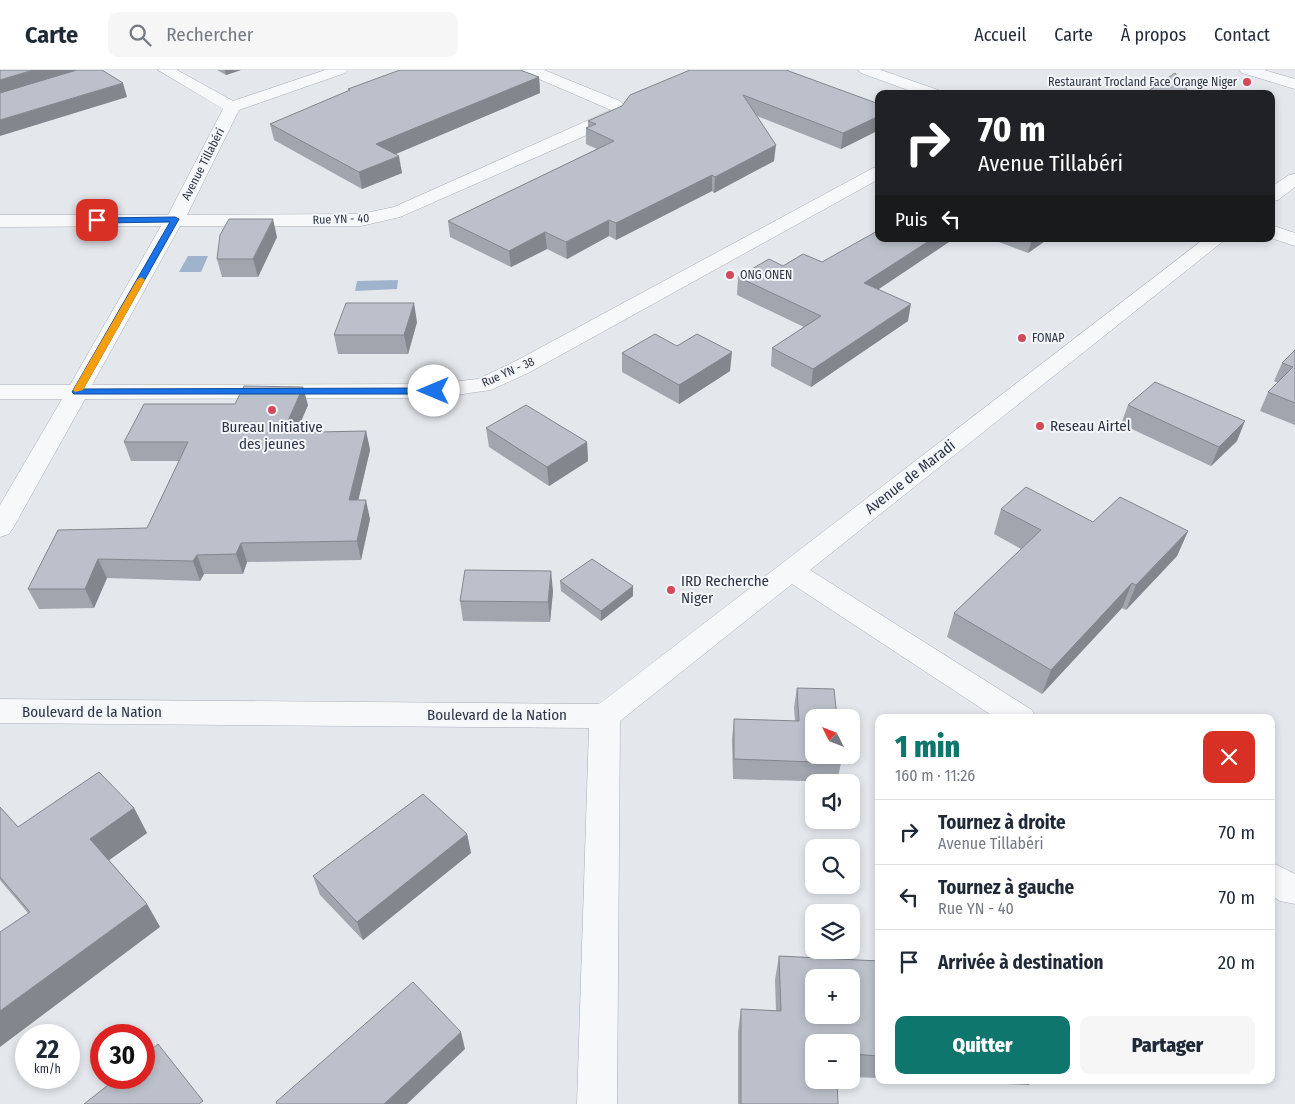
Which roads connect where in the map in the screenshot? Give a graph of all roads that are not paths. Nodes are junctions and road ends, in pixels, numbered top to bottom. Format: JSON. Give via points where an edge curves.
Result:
{"nodes":[{"id":1,"x":166,"y":70,"type":"edge"},
{"id":2,"x":340,"y":70,"type":"edge"},
{"id":3,"x":530,"y":70,"type":"edge"},
{"id":4,"x":866,"y":70,"type":"edge"},
{"id":5,"x":1247,"y":70,"type":"edge"},
{"id":6,"x":1295,"y":84,"type":"edge"},
{"id":7,"x":924,"y":90,"type":"edge"},
{"id":8,"x":232,"y":107,"type":"junction"},
{"id":9,"x":875,"y":174,"type":"edge"},
{"id":10,"x":1295,"y":179,"type":"edge"},
{"id":11,"x":1275,"y":193,"type":"edge"},
{"id":12,"x":175,"y":219,"type":"junction"},
{"id":13,"x":0,"y":221,"type":"edge"},
{"id":14,"x":1275,"y":232,"type":"edge"},
{"id":15,"x":1295,"y":240,"type":"edge"},
{"id":16,"x":1212,"y":242,"type":"edge"},
{"id":17,"x":0,"y":392,"type":"edge"},
{"id":18,"x":77,"y":392,"type":"junction"},
{"id":19,"x":0,"y":528,"type":"edge"},
{"id":20,"x":790,"y":570,"type":"junction"},
{"id":21,"x":0,"y":712,"type":"edge"},
{"id":22,"x":1015,"y":714,"type":"edge"},
{"id":23,"x":605,"y":716,"type":"junction"},
{"id":24,"x":596,"y":1104,"type":"edge"}],
"edges":[{"from":1,"to":8,"type":"street"},
{"from":2,"to":8,"type":"street"},
{"from":3,"to":12,"type":"street","name":"Rue YN - 40","via":[[614,104],[620,110],[615,116],[400,211],[381,216],[361,220]]},
{"from":4,"to":7,"type":"street"},
{"from":5,"to":6,"type":"street"},
{"from":8,"to":12,"type":"street","name":"Avenue Tillabéri"},
{"from":9,"to":18,"type":"street","name":"Rue YN - 38","via":[[522,367],[483,384],[434,391]]},
{"from":10,"to":11,"type":"street"},
{"from":12,"to":13,"type":"street","name":"Rue YN - 40"},
{"from":12,"to":18,"type":"street","name":"Avenue Tillabéri"},
{"from":14,"to":15,"type":"street"},
{"from":16,"to":20,"type":"street","name":"Avenue de Maradi"},
{"from":17,"to":18,"type":"street","name":"Rue YN - 38"},
{"from":18,"to":19,"type":"street","name":"Avenue Tillabéri"},
{"from":20,"to":22,"type":"street"},
{"from":20,"to":23,"type":"street","name":"Avenue de Maradi"},
{"from":21,"to":23,"type":"street","name":"Boulevard de la Nation"},
{"from":23,"to":24,"type":"street"}]}
